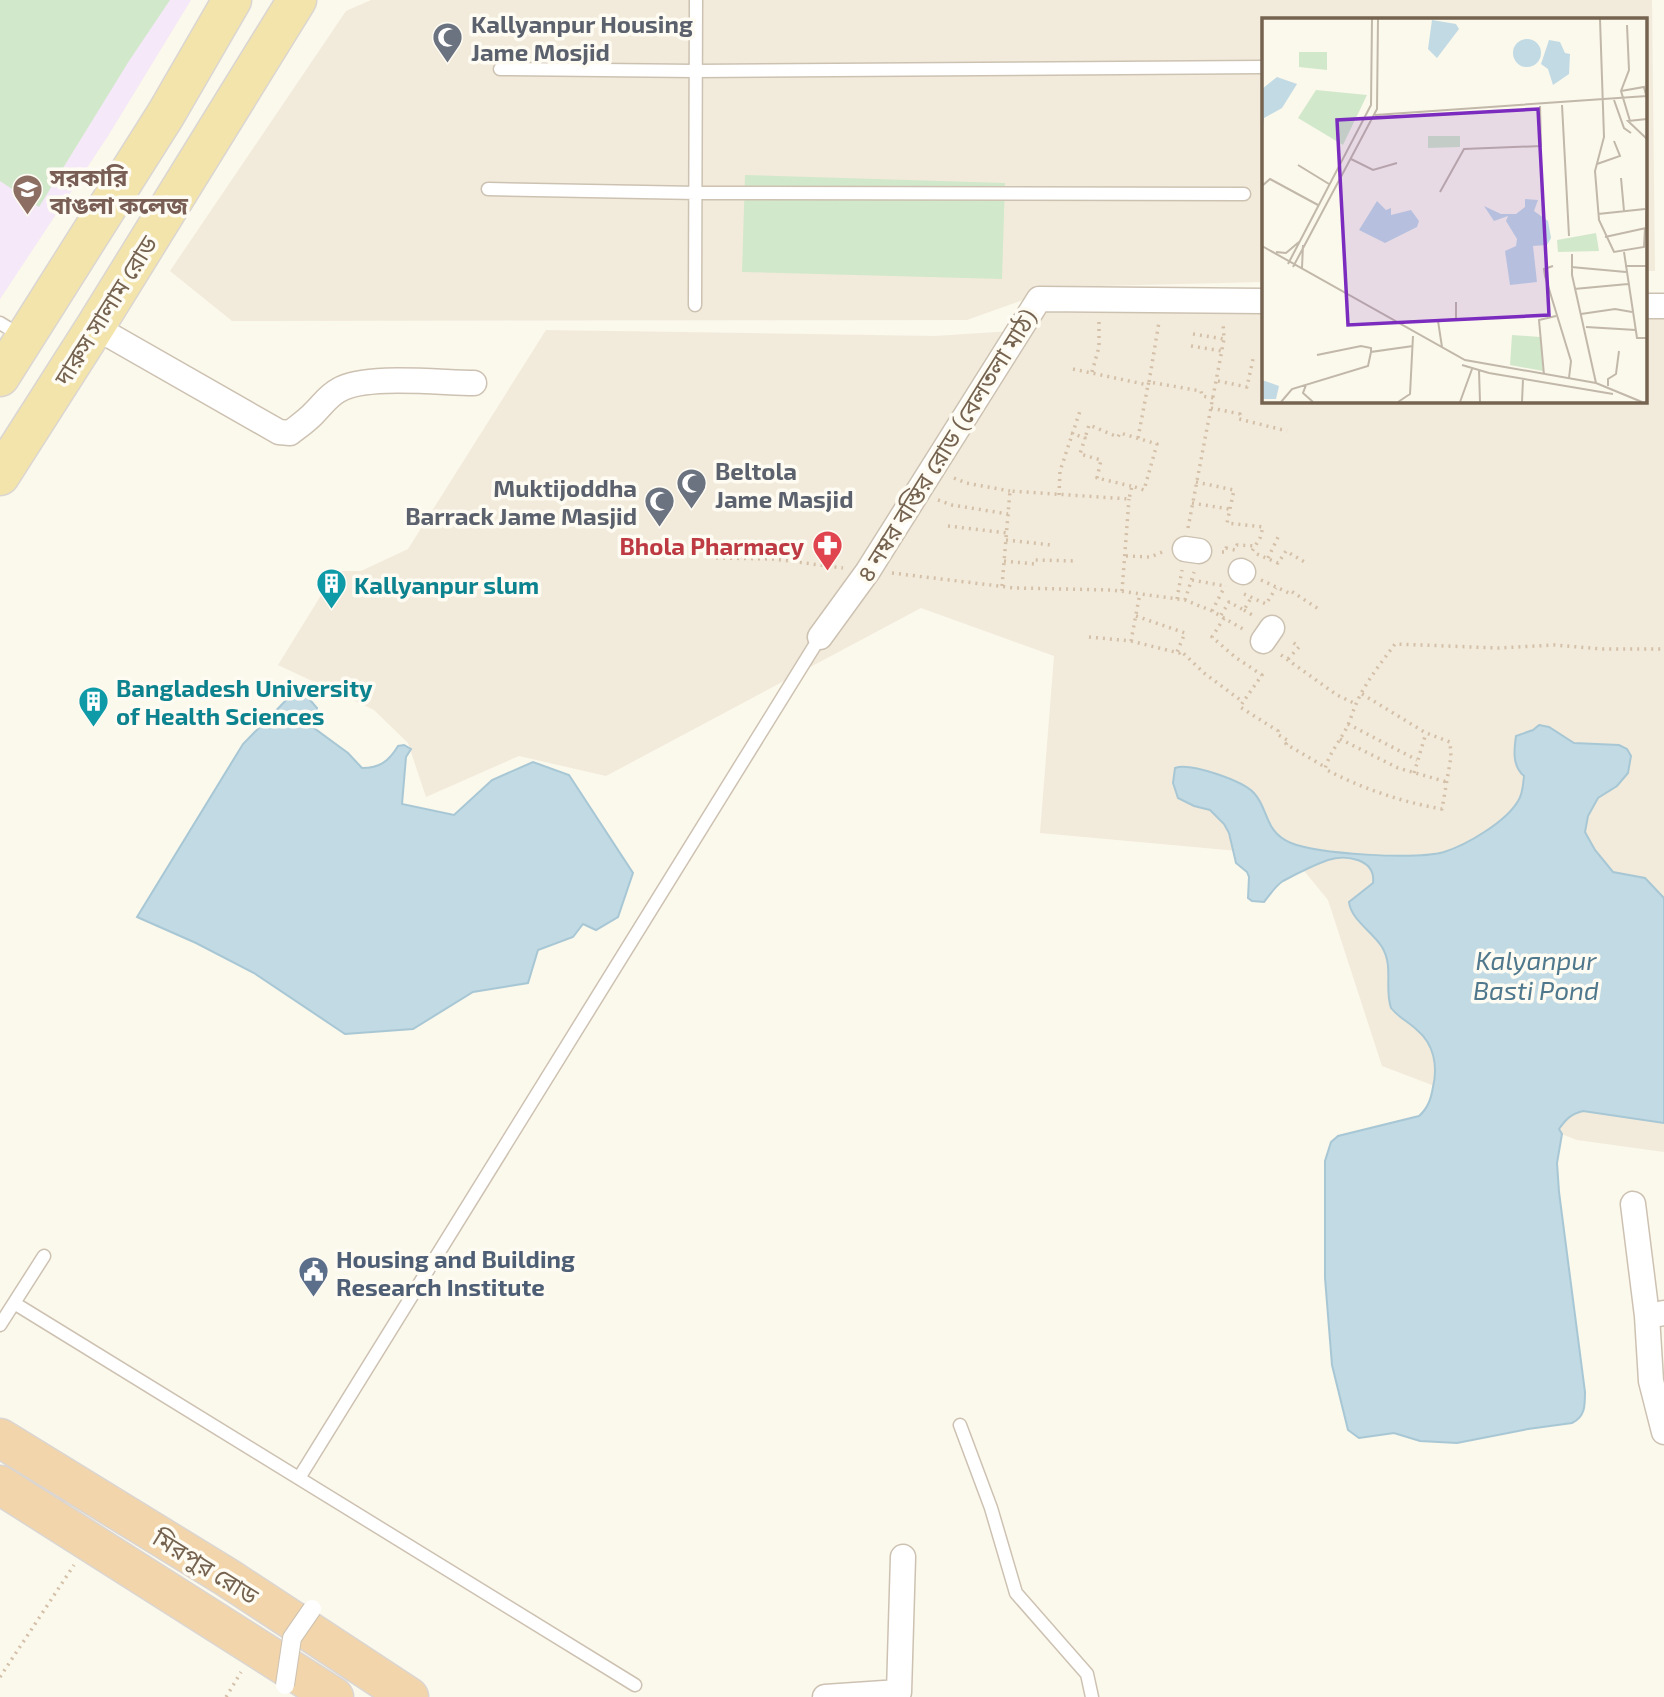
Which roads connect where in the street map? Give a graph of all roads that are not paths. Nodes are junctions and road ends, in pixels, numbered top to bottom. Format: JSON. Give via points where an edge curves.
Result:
{"nodes":[{"id":1,"x":232,"y":0,"type":"edge"},
{"id":2,"x":297,"y":0,"type":"edge"},
{"id":3,"x":696,"y":0,"type":"edge"},
{"id":4,"x":1262,"y":67,"type":"edge"},
{"id":5,"x":500,"y":69,"type":"dead end"},
{"id":6,"x":695,"y":71,"type":"junction"},
{"id":7,"x":488,"y":189,"type":"dead end"},
{"id":8,"x":697,"y":193,"type":"junction"},
{"id":9,"x":1244,"y":194,"type":"dead end"},
{"id":10,"x":1262,"y":301,"type":"edge"},
{"id":11,"x":695,"y":305,"type":"dead end"},
{"id":12,"x":1646,"y":306,"type":"edge"},
{"id":13,"x":1664,"y":306,"type":"edge"},
{"id":14,"x":95,"y":327,"type":"junction"},
{"id":15,"x":12,"y":331,"type":"edge"},
{"id":16,"x":0,"y":377,"type":"edge"},
{"id":17,"x":474,"y":383,"type":"dead end"},
{"id":18,"x":0,"y":476,"type":"edge"},
{"id":19,"x":820,"y":637,"type":"joint"},
{"id":20,"x":1633,"y":1204,"type":"dead end"},
{"id":21,"x":44,"y":1256,"type":"dead end"},
{"id":22,"x":14,"y":1303,"type":"junction"},
{"id":23,"x":1656,"y":1314,"type":"edge"},
{"id":24,"x":0,"y":1325,"type":"edge"},
{"id":25,"x":1658,"y":1379,"type":"edge"},
{"id":26,"x":960,"y":1425,"type":"dead end"},
{"id":27,"x":1664,"y":1432,"type":"edge"},
{"id":28,"x":0,"y":1438,"type":"edge"},
{"id":29,"x":299,"y":1478,"type":"junction"},
{"id":30,"x":0,"y":1485,"type":"edge"},
{"id":31,"x":903,"y":1557,"type":"dead end"},
{"id":32,"x":312,"y":1609,"type":"dead end"},
{"id":33,"x":285,"y":1685,"type":"dead end"},
{"id":34,"x":635,"y":1685,"type":"dead end"},
{"id":35,"x":334,"y":1697,"type":"edge"},
{"id":36,"x":409,"y":1697,"type":"edge"},
{"id":37,"x":825,"y":1697,"type":"edge"},
{"id":38,"x":1092,"y":1697,"type":"edge"}],
"edges":[{"from":1,"to":15,"type":"main road","via":[[166,114]]},
{"from":2,"to":14,"type":"main road","name":"দারুস সালাম রোড"},
{"from":3,"to":6,"type":"lane"},
{"from":4,"to":6,"type":"lane"},
{"from":5,"to":6,"type":"lane"},
{"from":6,"to":8,"type":"lane"},
{"from":7,"to":8,"type":"lane"},
{"from":8,"to":9,"type":"lane"},
{"from":8,"to":11,"type":"lane"},
{"from":10,"to":19,"type":"street","name":"৪ নম্বর বস্তির রোড (বেলতলা মাঠ)","via":[[1039,299],[868,571]]},
{"from":12,"to":13,"type":"street"},
{"from":14,"to":17,"type":"street","via":[[279,432],[290,433],[342,387],[394,381]]},
{"from":14,"to":18,"type":"main road","name":"দারুস সালাম রোড"},
{"from":15,"to":16,"type":"main road"},
{"from":19,"to":29,"type":"lane"},
{"from":20,"to":23,"type":"street"},
{"from":21,"to":22,"type":"lane"},
{"from":22,"to":24,"type":"lane"},
{"from":22,"to":29,"type":"lane"},
{"from":23,"to":25,"type":"street"},
{"from":25,"to":27,"type":"street"},
{"from":26,"to":38,"type":"lane","via":[[1016,1592],[1087,1674]]},
{"from":28,"to":36,"type":"highway","name":"মিরপুর রোড","via":[[228,1578]]},
{"from":29,"to":34,"type":"lane"},
{"from":30,"to":35,"type":"highway","name":"মিরপুর রোড"},
{"from":31,"to":37,"type":"street","via":[[899,1692]]},
{"from":32,"to":33,"type":"street","bridge":true,"via":[[292,1638]]}]}
